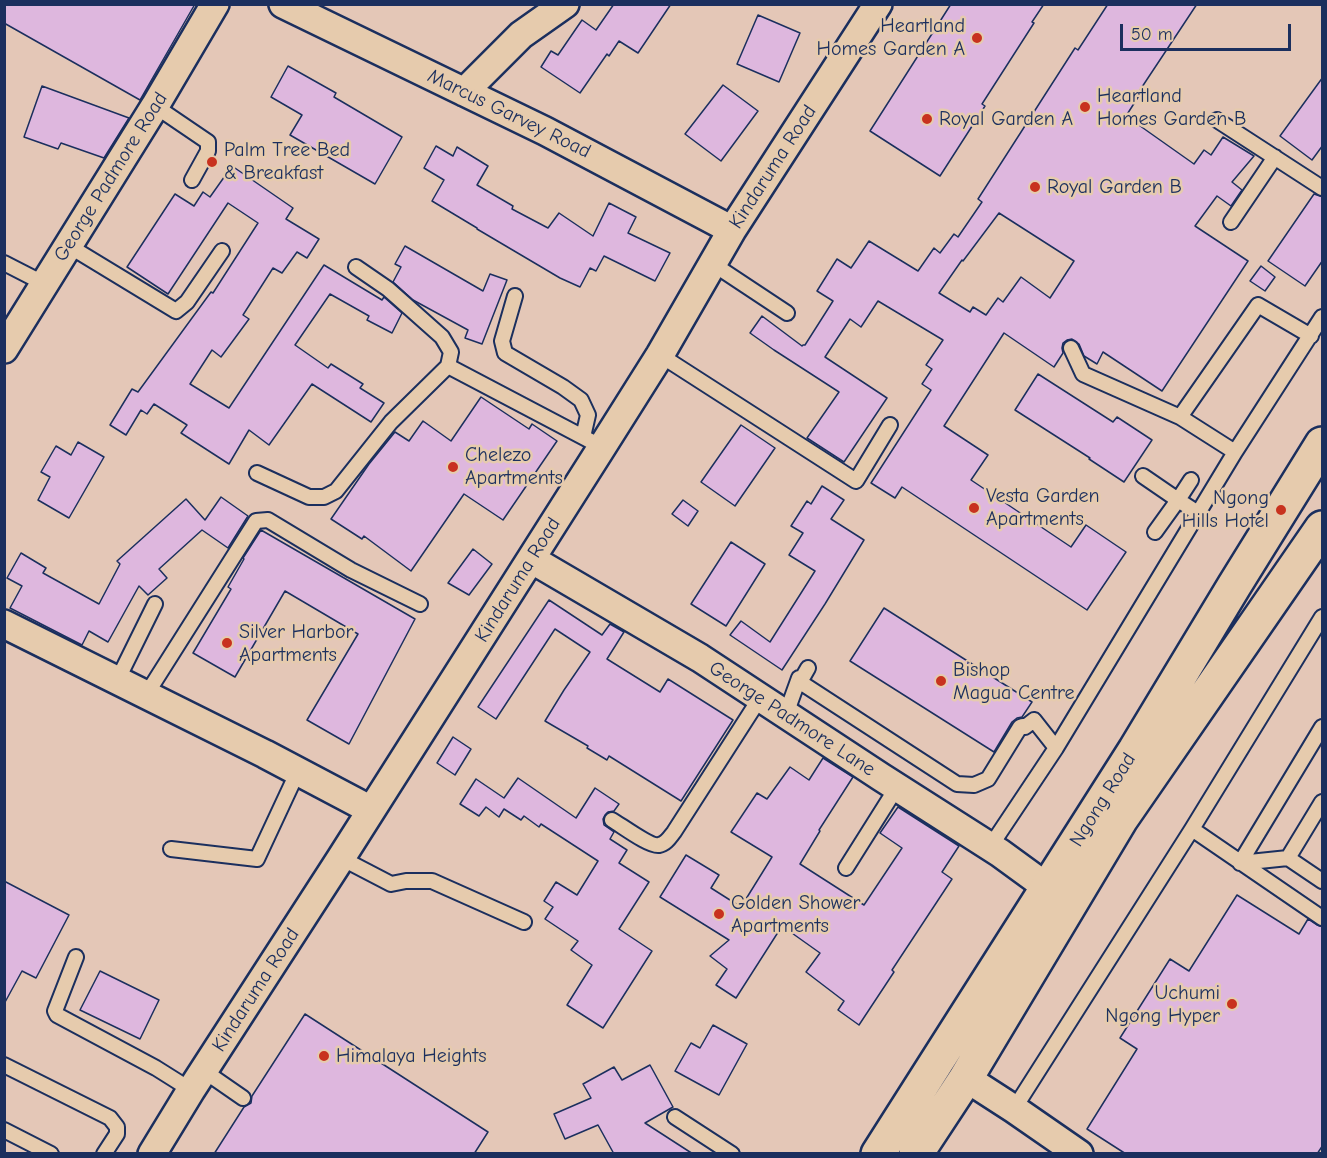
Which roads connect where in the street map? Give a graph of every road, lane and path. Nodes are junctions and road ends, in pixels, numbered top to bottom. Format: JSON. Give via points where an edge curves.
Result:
{"nodes":[{"id":1,"x":215,"y":4,"type":"edge"},
{"id":2,"x":283,"y":4,"type":"edge"},
{"id":3,"x":565,"y":4,"type":"edge"},
{"id":4,"x":878,"y":4,"type":"edge"},
{"id":5,"x":464,"y":92,"type":"junction"},
{"id":6,"x":155,"y":106,"type":"junction"},
{"id":7,"x":1217,"y":120,"type":"dead end"},
{"id":8,"x":1275,"y":157,"type":"junction"},
{"id":9,"x":192,"y":180,"type":"dead end"},
{"id":10,"x":1323,"y":188,"type":"edge"},
{"id":11,"x":1231,"y":222,"type":"dead end"},
{"id":12,"x":732,"y":230,"type":"junction"},
{"id":13,"x":69,"y":246,"type":"junction"},
{"id":14,"x":222,"y":251,"type":"dead end"},
{"id":15,"x":5,"y":263,"type":"edge"},
{"id":16,"x":713,"y":264,"type":"junction"},
{"id":17,"x":356,"y":267,"type":"dead end"},
{"id":18,"x":45,"y":284,"type":"junction"},
{"id":19,"x":514,"y":296,"type":"dead end"},
{"id":20,"x":788,"y":313,"type":"dead end"},
{"id":21,"x":1323,"y":317,"type":"edge"},
{"id":22,"x":1311,"y":336,"type":"junction"},
{"id":23,"x":1071,"y":348,"type":"dead end"},
{"id":24,"x":4,"y":349,"type":"edge"},
{"id":25,"x":660,"y":355,"type":"junction"},
{"id":26,"x":448,"y":366,"type":"junction"},
{"id":27,"x":1180,"y":417,"type":"junction"},
{"id":28,"x":890,"y":425,"type":"dead end"},
{"id":29,"x":593,"y":442,"type":"junction"},
{"id":30,"x":1320,"y":448,"type":"edge"},
{"id":31,"x":1235,"y":452,"type":"junction"},
{"id":32,"x":257,"y":473,"type":"dead end"},
{"id":33,"x":1143,"y":476,"type":"dead end"},
{"id":34,"x":1191,"y":480,"type":"dead end"},
{"id":35,"x":1323,"y":484,"type":"edge"},
{"id":36,"x":1178,"y":500,"type":"junction"},
{"id":37,"x":1198,"y":513,"type":"junction"},
{"id":38,"x":1155,"y":532,"type":"dead end"},
{"id":39,"x":1321,"y":534,"type":"edge"},
{"id":40,"x":531,"y":559,"type":"junction"},
{"id":41,"x":155,"y":604,"type":"dead end"},
{"id":42,"x":420,"y":604,"type":"dead end"},
{"id":43,"x":1323,"y":617,"type":"edge"},
{"id":44,"x":4,"y":624,"type":"edge"},
{"id":45,"x":808,"y":668,"type":"dead end"},
{"id":46,"x":117,"y":681,"type":"junction"},
{"id":47,"x":800,"y":682,"type":"junction"},
{"id":48,"x":146,"y":695,"type":"junction"},
{"id":49,"x":760,"y":698,"type":"junction"},
{"id":50,"x":786,"y":714,"type":"junction"},
{"id":51,"x":1323,"y":727,"type":"edge"},
{"id":52,"x":1056,"y":748,"type":"junction"},
{"id":53,"x":298,"y":771,"type":"junction"},
{"id":54,"x":897,"y":788,"type":"junction"},
{"id":55,"x":1323,"y":802,"type":"edge"},
{"id":56,"x":371,"y":810,"type":"junction"},
{"id":57,"x":612,"y":820,"type":"dead end"},
{"id":58,"x":1192,"y":829,"type":"junction"},
{"id":59,"x":990,"y":847,"type":"junction"},
{"id":60,"x":171,"y":849,"type":"dead end"},
{"id":61,"x":341,"y":858,"type":"junction"},
{"id":62,"x":1287,"y":858,"type":"junction"},
{"id":63,"x":1240,"y":863,"type":"junction"},
{"id":64,"x":846,"y":868,"type":"dead end"},
{"id":65,"x":1322,"y":881,"type":"edge"},
{"id":66,"x":1048,"y":888,"type":"junction"},
{"id":67,"x":1323,"y":918,"type":"edge"},
{"id":68,"x":524,"y":922,"type":"dead end"},
{"id":69,"x":76,"y":957,"type":"dead end"},
{"id":70,"x":4,"y":1065,"type":"edge"},
{"id":71,"x":966,"y":1078,"type":"junction"},
{"id":72,"x":197,"y":1081,"type":"junction"},
{"id":73,"x":243,"y":1098,"type":"dead end"},
{"id":74,"x":1014,"y":1109,"type":"junction"},
{"id":75,"x":675,"y":1118,"type":"dead end"},
{"id":76,"x":4,"y":1130,"type":"edge"},
{"id":77,"x":1068,"y":1151,"type":"edge"},
{"id":78,"x":51,"y":1154,"type":"edge"},
{"id":79,"x":104,"y":1154,"type":"edge"},
{"id":80,"x":152,"y":1154,"type":"edge"},
{"id":81,"x":732,"y":1154,"type":"edge"},
{"id":82,"x":878,"y":1154,"type":"edge"},
{"id":83,"x":916,"y":1154,"type":"edge"}],
"edges":[{"from":1,"to":6,"type":"street","name":"George Padmore Road"},
{"from":2,"to":5,"type":"street","name":"Marcus Garvey Road"},
{"from":3,"to":5,"type":"street","via":[[521,35]]},
{"from":4,"to":12,"type":"street","name":"Kindaruma Road"},
{"from":5,"to":12,"type":"street","name":"Marcus Garvey Road","via":[[545,130]]},
{"from":6,"to":9,"type":"lane","via":[[208,142],[208,151]]},
{"from":6,"to":13,"type":"street","name":"George Padmore Road"},
{"from":7,"to":8,"type":"lane"},
{"from":8,"to":10,"type":"lane"},
{"from":8,"to":11,"type":"lane"},
{"from":12,"to":16,"type":"street","name":"Kindaruma Road"},
{"from":13,"to":14,"type":"lane","via":[[176,310],[187,302]]},
{"from":13,"to":18,"type":"street","name":"George Padmore Road"},
{"from":15,"to":18,"type":"lane"},
{"from":16,"to":20,"type":"lane"},
{"from":16,"to":25,"type":"street","name":"Kindaruma Road"},
{"from":17,"to":26,"type":"lane","via":[[442,336],[451,352]]},
{"from":18,"to":24,"type":"street","name":"George Padmore Road"},
{"from":19,"to":29,"type":"lane","via":[[502,341],[505,352],[581,400]]},
{"from":21,"to":22,"type":"lane"},
{"from":22,"to":27,"type":"lane","via":[[1258,305]]},
{"from":22,"to":31,"type":"lane"},
{"from":23,"to":27,"type":"lane","via":[[1083,374]]},
{"from":25,"to":28,"type":"lane","via":[[856,482]]},
{"from":25,"to":29,"type":"street","name":"Kindaruma Road"},
{"from":26,"to":29,"type":"lane"},
{"from":26,"to":32,"type":"lane","via":[[391,422],[336,490],[324,497],[309,497]]},
{"from":27,"to":31,"type":"lane"},
{"from":29,"to":40,"type":"street","name":"Kindaruma Road"},
{"from":30,"to":35,"type":"main road","via":[[1313,468]]},
{"from":30,"to":66,"type":"main road","name":"Ngong Road"},
{"from":31,"to":37,"type":"lane"},
{"from":33,"to":36,"type":"lane"},
{"from":34,"to":36,"type":"lane"},
{"from":36,"to":37,"type":"lane"},
{"from":36,"to":38,"type":"lane"},
{"from":37,"to":52,"type":"lane"},
{"from":39,"to":71,"type":"main road","name":"Ngong Road","via":[[1121,819]]},
{"from":40,"to":49,"type":"street","name":"George Padmore Lane","via":[[700,658]]},
{"from":40,"to":56,"type":"street","name":"Kindaruma Road"},
{"from":41,"to":46,"type":"lane"},
{"from":42,"to":48,"type":"lane","via":[[351,570],[268,520],[256,521]]},
{"from":43,"to":58,"type":"lane"},
{"from":44,"to":46,"type":"street"},
{"from":45,"to":47,"type":"lane"},
{"from":46,"to":48,"type":"street"},
{"from":47,"to":50,"type":"lane","via":[[799,678]]},
{"from":47,"to":52,"type":"lane","via":[[957,784],[974,785],[988,779],[1020,727],[1034,720]]},
{"from":48,"to":53,"type":"street"},
{"from":49,"to":50,"type":"street","name":"George Padmore Lane"},
{"from":49,"to":57,"type":"lane","via":[[667,841],[651,844]]},
{"from":50,"to":54,"type":"street","name":"George Padmore Lane"},
{"from":51,"to":63,"type":"lane"},
{"from":52,"to":59,"type":"lane"},
{"from":53,"to":56,"type":"street"},
{"from":53,"to":60,"type":"lane","via":[[257,859]]},
{"from":54,"to":59,"type":"street","name":"George Padmore Lane"},
{"from":54,"to":64,"type":"lane"},
{"from":55,"to":62,"type":"lane"},
{"from":56,"to":61,"type":"street","name":"Kindaruma Road"},
{"from":58,"to":63,"type":"lane"},
{"from":58,"to":74,"type":"lane"},
{"from":59,"to":66,"type":"street","name":"George Padmore Lane"},
{"from":61,"to":68,"type":"lane","via":[[391,884],[432,881]]},
{"from":61,"to":72,"type":"street","name":"Kindaruma Road"},
{"from":62,"to":63,"type":"lane"},
{"from":62,"to":65,"type":"lane"},
{"from":63,"to":67,"type":"lane"},
{"from":66,"to":82,"type":"main road","name":"Ngong Road"},
{"from":69,"to":72,"type":"lane","via":[[55,1011],[57,1015],[156,1068]]},
{"from":70,"to":79,"type":"lane","via":[[110,1118],[117,1126],[117,1134]]},
{"from":71,"to":74,"type":"street"},
{"from":71,"to":83,"type":"main road","name":"Ngong Road"},
{"from":72,"to":73,"type":"lane"},
{"from":72,"to":80,"type":"street","name":"Kindaruma Road"},
{"from":74,"to":77,"type":"street"},
{"from":75,"to":81,"type":"lane"},
{"from":76,"to":78,"type":"lane"}]}
